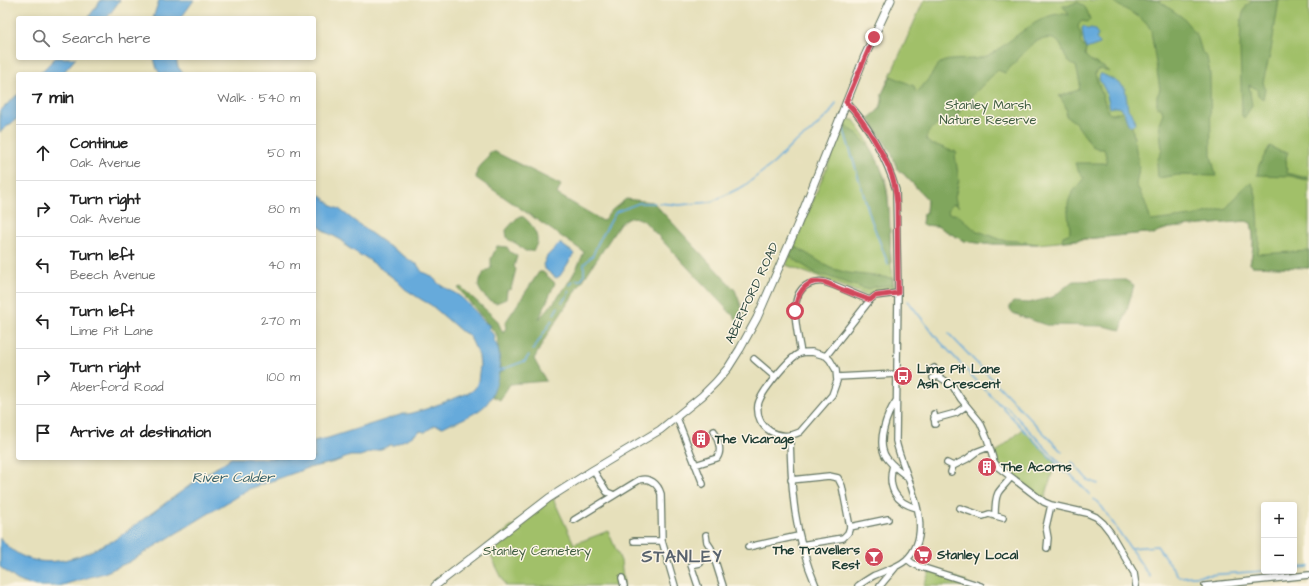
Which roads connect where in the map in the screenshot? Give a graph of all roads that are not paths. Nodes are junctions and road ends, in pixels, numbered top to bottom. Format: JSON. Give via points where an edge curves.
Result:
{"nodes":[{"id":1,"x":891,"y":0,"type":"edge"},
{"id":2,"x":846,"y":102,"type":"junction"},
{"id":3,"x":898,"y":293,"type":"junction"},
{"id":4,"x":870,"y":300,"type":"junction"},
{"id":5,"x":801,"y":353,"type":"junction"},
{"id":6,"x":826,"y":356,"type":"junction"},
{"id":7,"x":754,"y":359,"type":"dead end"},
{"id":8,"x":934,"y":368,"type":"dead end"},
{"id":9,"x":897,"y":374,"type":"junction"},
{"id":10,"x":837,"y":376,"type":"junction"},
{"id":11,"x":775,"y":377,"type":"junction"},
{"id":12,"x":896,"y":401,"type":"junction"},
{"id":13,"x":966,"y":406,"type":"junction"},
{"id":14,"x":677,"y":418,"type":"junction"},
{"id":15,"x":934,"y":419,"type":"dead end"},
{"id":16,"x":714,"y":431,"type":"dead end"},
{"id":17,"x":790,"y":435,"type":"junction"},
{"id":18,"x":989,"y":447,"type":"junction"},
{"id":19,"x":947,"y":463,"type":"dead end"},
{"id":20,"x":695,"y":465,"type":"junction"},
{"id":21,"x":894,"y":466,"type":"junction"},
{"id":22,"x":593,"y":470,"type":"junction"},
{"id":23,"x":907,"y":477,"type":"junction"},
{"id":24,"x":1011,"y":477,"type":"junction"},
{"id":25,"x":791,"y":480,"type":"junction"},
{"id":26,"x":703,"y":484,"type":"dead end"},
{"id":27,"x":614,"y":495,"type":"junction"},
{"id":28,"x":1051,"y":505,"type":"junction"},
{"id":29,"x":918,"y":508,"type":"junction"},
{"id":30,"x":960,"y":508,"type":"dead end"},
{"id":31,"x":995,"y":516,"type":"junction"},
{"id":32,"x":1003,"y":518,"type":"dead end"},
{"id":33,"x":888,"y":519,"type":"dead end"},
{"id":34,"x":574,"y":520,"type":"dead end"},
{"id":35,"x":850,"y":527,"type":"junction"},
{"id":36,"x":706,"y":535,"type":"dead end"},
{"id":37,"x":798,"y":536,"type":"junction"},
{"id":38,"x":633,"y":541,"type":"dead end"},
{"id":39,"x":662,"y":541,"type":"junction"},
{"id":40,"x":801,"y":545,"type":"junction"},
{"id":41,"x":748,"y":548,"type":"dead end"},
{"id":42,"x":1046,"y":548,"type":"dead end"},
{"id":43,"x":907,"y":560,"type":"junction"},
{"id":44,"x":700,"y":563,"type":"dead end"},
{"id":45,"x":896,"y":566,"type":"junction"},
{"id":46,"x":875,"y":575,"type":"junction"},
{"id":47,"x":1309,"y":575,"type":"edge"},
{"id":48,"x":622,"y":578,"type":"dead end"},
{"id":49,"x":435,"y":586,"type":"edge"},
{"id":50,"x":624,"y":586,"type":"edge"},
{"id":51,"x":676,"y":586,"type":"edge"},
{"id":52,"x":698,"y":586,"type":"edge"},
{"id":53,"x":723,"y":586,"type":"edge"},
{"id":54,"x":816,"y":586,"type":"edge"},
{"id":55,"x":858,"y":586,"type":"edge"},
{"id":56,"x":880,"y":586,"type":"edge"},
{"id":57,"x":981,"y":586,"type":"edge"},
{"id":58,"x":1136,"y":586,"type":"edge"},
{"id":59,"x":1204,"y":586,"type":"edge"}],
"edges":[{"from":1,"to":2,"type":"main road","name":"ABERFORD ROAD"},
{"from":2,"to":3,"type":"street","via":[[861,119],[882,154],[896,190]]},
{"from":2,"to":14,"type":"main road","name":"ABERFORD ROAD","via":[[797,226],[749,333],[728,368]]},
{"from":3,"to":4,"type":"street","via":[[875,296]]},
{"from":3,"to":9,"type":"street"},
{"from":4,"to":5,"type":"street","via":[[823,282],[814,282],[806,286],[795,303]]},
{"from":4,"to":6,"type":"street"},
{"from":5,"to":6,"type":"street","via":[[812,352]]},
{"from":5,"to":11,"type":"street","via":[[789,361]]},
{"from":6,"to":10,"type":"street"},
{"from":7,"to":11,"type":"street"},
{"from":8,"to":13,"type":"street","via":[[936,377],[952,385]]},
{"from":9,"to":10,"type":"street"},
{"from":9,"to":12,"type":"street"},
{"from":10,"to":17,"type":"street","via":[[832,395],[800,432]]},
{"from":11,"to":17,"type":"street","via":[[759,400],[758,416],[769,431],[779,435]]},
{"from":12,"to":21,"type":"street","via":[[882,444],[886,457]]},
{"from":12,"to":23,"type":"street","via":[[896,441]]},
{"from":13,"to":15,"type":"street","via":[[956,413]]},
{"from":13,"to":18,"type":"street","via":[[980,422]]},
{"from":14,"to":20,"type":"street"},
{"from":14,"to":22,"type":"main road","name":"ABERFORD ROAD"},
{"from":16,"to":20,"type":"street","via":[[719,455]]},
{"from":17,"to":25,"type":"street"},
{"from":18,"to":19,"type":"street","via":[[976,452],[952,469]]},
{"from":18,"to":24,"type":"street","via":[[994,462]]},
{"from":20,"to":26,"type":"street"},
{"from":21,"to":23,"type":"street"},
{"from":21,"to":29,"type":"street","via":[[891,480],[895,493],[899,500]]},
{"from":22,"to":27,"type":"street","via":[[607,492]]},
{"from":22,"to":49,"type":"main road","name":"ABERFORD ROAD","via":[[549,498]]},
{"from":23,"to":29,"type":"street"},
{"from":24,"to":28,"type":"street"},
{"from":24,"to":31,"type":"street","via":[[996,497]]},
{"from":25,"to":35,"type":"street","via":[[829,476],[838,478]]},
{"from":25,"to":37,"type":"street"},
{"from":27,"to":34,"type":"street"},
{"from":27,"to":39,"type":"street","via":[[639,480],[649,479],[656,484],[661,494]]},
{"from":28,"to":42,"type":"street","via":[[1046,527]]},
{"from":28,"to":58,"type":"street","via":[[1087,513],[1103,523],[1134,573]]},
{"from":29,"to":43,"type":"street","via":[[918,539],[914,552]]},
{"from":30,"to":31,"type":"street","via":[[983,516]]},
{"from":31,"to":32,"type":"street"},
{"from":33,"to":35,"type":"street"},
{"from":35,"to":40,"type":"street","via":[[842,538]]},
{"from":36,"to":53,"type":"street"},
{"from":37,"to":40,"type":"street"},
{"from":37,"to":41,"type":"street"},
{"from":38,"to":39,"type":"street"},
{"from":39,"to":51,"type":"street"},
{"from":40,"to":54,"type":"street"},
{"from":43,"to":45,"type":"street"},
{"from":43,"to":57,"type":"street","via":[[918,566]]},
{"from":44,"to":52,"type":"street","via":[[691,565]]},
{"from":45,"to":46,"type":"street"},
{"from":45,"to":56,"type":"street"},
{"from":46,"to":55,"type":"street"},
{"from":46,"to":56,"type":"street"},
{"from":47,"to":59,"type":"street"},
{"from":48,"to":50,"type":"street"}]}
